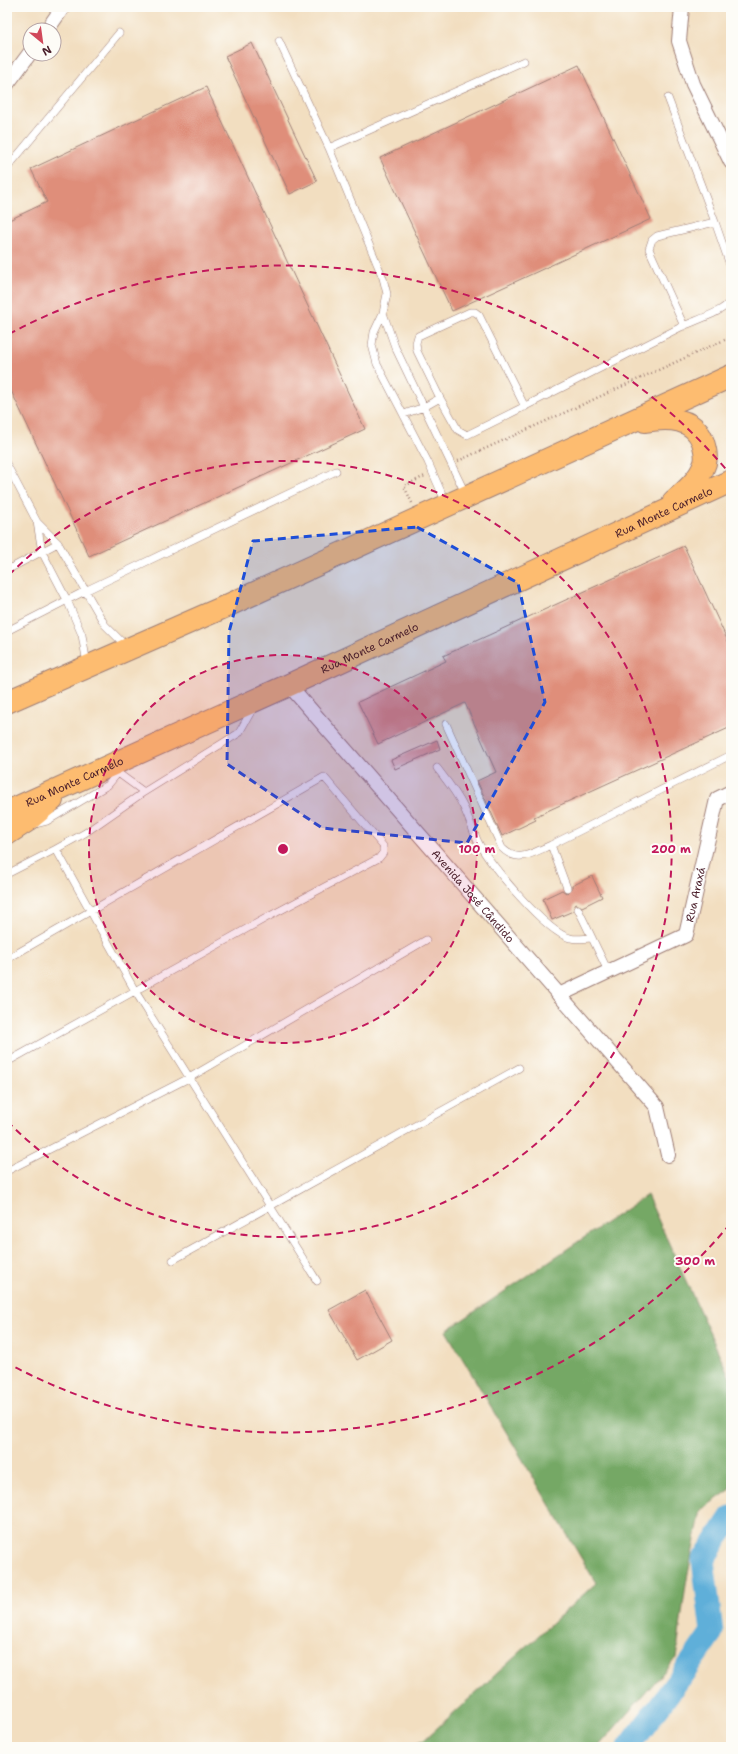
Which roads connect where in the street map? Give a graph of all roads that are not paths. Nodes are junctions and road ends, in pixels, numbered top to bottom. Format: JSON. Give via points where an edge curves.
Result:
{"nodes":[{"id":1,"x":63,"y":7,"type":"edge"},
{"id":2,"x":682,"y":7,"type":"edge"},
{"id":3,"x":53,"y":22,"type":"edge"},
{"id":4,"x":119,"y":33,"type":"dead end"},
{"id":5,"x":279,"y":41,"type":"dead end"},
{"id":6,"x":524,"y":61,"type":"dead end"},
{"id":7,"x":23,"y":62,"type":"edge"},
{"id":8,"x":7,"y":84,"type":"edge"},
{"id":9,"x":668,"y":98,"type":"dead end"},
{"id":10,"x":329,"y":148,"type":"junction"},
{"id":11,"x":731,"y":162,"type":"edge"},
{"id":12,"x":7,"y":168,"type":"edge"},
{"id":13,"x":716,"y":222,"type":"junction"},
{"id":14,"x":731,"y":268,"type":"edge"},
{"id":15,"x":731,"y":300,"type":"edge"},
{"id":16,"x":383,"y":314,"type":"junction"},
{"id":17,"x":684,"y":326,"type":"junction"},
{"id":18,"x":374,"y":332,"type":"junction"},
{"id":19,"x":389,"y":333,"type":"junction"},
{"id":20,"x":731,"y":376,"type":"edge"},
{"id":21,"x":440,"y":398,"type":"junction"},
{"id":22,"x":424,"y":407,"type":"junction"},
{"id":23,"x":525,"y":407,"type":"junction"},
{"id":24,"x":404,"y":414,"type":"junction"},
{"id":25,"x":622,"y":426,"type":"junction"},
{"id":26,"x":7,"y":465,"type":"edge"},
{"id":27,"x":336,"y":472,"type":"dead end"},
{"id":28,"x":731,"y":481,"type":"edge"},
{"id":29,"x":457,"y":501,"type":"junction"},
{"id":30,"x":652,"y":517,"type":"junction"},
{"id":31,"x":37,"y":522,"type":"junction"},
{"id":32,"x":58,"y":543,"type":"junction"},
{"id":33,"x":42,"y":552,"type":"junction"},
{"id":34,"x":7,"y":570,"type":"edge"},
{"id":35,"x":85,"y":591,"type":"junction"},
{"id":36,"x":67,"y":600,"type":"junction"},
{"id":37,"x":7,"y":631,"type":"edge"},
{"id":38,"x":129,"y":649,"type":"junction"},
{"id":39,"x":88,"y":667,"type":"junction"},
{"id":40,"x":289,"y":685,"type":"junction"},
{"id":41,"x":33,"y":690,"type":"junction"},
{"id":42,"x":7,"y":693,"type":"edge"},
{"id":43,"x":258,"y":699,"type":"junction"},
{"id":44,"x":7,"y":702,"type":"edge"},
{"id":45,"x":446,"y":724,"type":"dead end"},
{"id":46,"x":731,"y":755,"type":"edge"},
{"id":47,"x":120,"y":766,"type":"junction"},
{"id":48,"x":437,"y":768,"type":"dead end"},
{"id":49,"x":144,"y":792,"type":"junction"},
{"id":50,"x":731,"y":792,"type":"edge"},
{"id":51,"x":10,"y":825,"type":"edge"},
{"id":52,"x":551,"y":846,"type":"junction"},
{"id":53,"x":56,"y":849,"type":"junction"},
{"id":54,"x":7,"y":874,"type":"edge"},
{"id":55,"x":567,"y":888,"type":"dead end"},
{"id":56,"x":578,"y":909,"type":"dead end"},
{"id":57,"x":90,"y":912,"type":"junction"},
{"id":58,"x":592,"y":938,"type":"junction"},
{"id":59,"x":426,"y":940,"type":"dead end"},
{"id":60,"x":7,"y":960,"type":"edge"},
{"id":61,"x":608,"y":972,"type":"junction"},
{"id":62,"x":135,"y":991,"type":"junction"},
{"id":63,"x":559,"y":995,"type":"junction"},
{"id":64,"x":7,"y":1062,"type":"edge"},
{"id":65,"x":519,"y":1068,"type":"dead end"},
{"id":66,"x":189,"y":1078,"type":"junction"},
{"id":67,"x":668,"y":1154,"type":"dead end"},
{"id":68,"x":7,"y":1171,"type":"edge"},
{"id":69,"x":270,"y":1207,"type":"junction"},
{"id":70,"x":173,"y":1260,"type":"dead end"},
{"id":71,"x":317,"y":1281,"type":"dead end"}],
"edges":[{"from":1,"to":3,"type":"street"},
{"from":2,"to":11,"type":"street","via":[[679,40],[693,84]]},
{"from":4,"to":12,"type":"lane"},
{"from":5,"to":10,"type":"lane"},
{"from":6,"to":10,"type":"lane"},
{"from":7,"to":8,"type":"street"},
{"from":9,"to":13,"type":"lane"},
{"from":10,"to":16,"type":"lane","via":[[383,278],[387,294]]},
{"from":13,"to":14,"type":"lane"},
{"from":13,"to":17,"type":"lane","via":[[656,236],[649,249]]},
{"from":15,"to":17,"type":"lane","via":[[723,309]]},
{"from":16,"to":18,"type":"lane"},
{"from":16,"to":19,"type":"lane"},
{"from":17,"to":23,"type":"lane"},
{"from":18,"to":19,"type":"lane"},
{"from":18,"to":24,"type":"lane","via":[[372,345],[377,364]]},
{"from":19,"to":22,"type":"lane"},
{"from":20,"to":25,"type":"highway"},
{"from":21,"to":22,"type":"lane"},
{"from":21,"to":23,"type":"lane","via":[[458,430],[467,435]]},
{"from":21,"to":23,"type":"lane","via":[[417,352],[418,336],[443,323],[475,312],[480,315]]},
{"from":22,"to":24,"type":"lane"},
{"from":22,"to":29,"type":"lane","via":[[450,465]]},
{"from":24,"to":29,"type":"lane","via":[[433,473]]},
{"from":25,"to":29,"type":"highway"},
{"from":25,"to":30,"type":"highway","via":[[656,419],[675,419],[689,424],[700,435],[706,450],[705,463],[698,477],[686,491]]},
{"from":26,"to":31,"type":"lane"},
{"from":27,"to":35,"type":"lane"},
{"from":28,"to":30,"type":"highway","name":"Rua Monte Carmelo"},
{"from":29,"to":38,"type":"highway"},
{"from":30,"to":40,"type":"highway","name":"Rua Monte Carmelo"},
{"from":31,"to":32,"type":"lane"},
{"from":31,"to":33,"type":"lane"},
{"from":32,"to":33,"type":"lane"},
{"from":32,"to":35,"type":"lane"},
{"from":33,"to":34,"type":"lane"},
{"from":33,"to":36,"type":"lane"},
{"from":35,"to":36,"type":"lane"},
{"from":35,"to":38,"type":"lane","via":[[105,625]]},
{"from":36,"to":37,"type":"lane"},
{"from":36,"to":39,"type":"lane","via":[[82,635]]},
{"from":38,"to":39,"type":"highway"},
{"from":39,"to":41,"type":"highway"},
{"from":40,"to":43,"type":"highway","name":"Rua Monte Carmelo"},
{"from":40,"to":63,"type":"street","name":"Avenida José Cândido"},
{"from":41,"to":42,"type":"highway"},
{"from":41,"to":44,"type":"highway"},
{"from":43,"to":47,"type":"highway","name":"Rua Monte Carmelo"},
{"from":43,"to":49,"type":"lane","via":[[239,733]]},
{"from":45,"to":52,"type":"lane","via":[[502,848],[514,857],[520,857]]},
{"from":46,"to":52,"type":"lane"},
{"from":47,"to":49,"type":"lane"},
{"from":47,"to":51,"type":"highway","name":"Rua Monte Carmelo","via":[[72,783]]},
{"from":47,"to":51,"type":"lane","via":[[108,785],[47,821]]},
{"from":48,"to":58,"type":"lane","via":[[455,791],[478,842],[490,861],[541,919],[557,932],[571,938]]},
{"from":49,"to":53,"type":"lane","via":[[85,833]]},
{"from":50,"to":61,"type":"street","name":"Rua Araxá","via":[[717,799],[686,934]]},
{"from":52,"to":55,"type":"lane"},
{"from":53,"to":54,"type":"lane"},
{"from":53,"to":57,"type":"lane"},
{"from":56,"to":58,"type":"lane"},
{"from":57,"to":60,"type":"lane"},
{"from":57,"to":62,"type":"lane"},
{"from":57,"to":62,"type":"lane","via":[[324,777],[383,846],[383,853],[379,858]]},
{"from":58,"to":61,"type":"lane"},
{"from":59,"to":66,"type":"lane"},
{"from":61,"to":63,"type":"street"},
{"from":62,"to":64,"type":"lane"},
{"from":62,"to":66,"type":"lane"},
{"from":63,"to":67,"type":"street","name":"Avenida José Cândido","via":[[657,1107]]},
{"from":65,"to":69,"type":"lane"},
{"from":66,"to":68,"type":"lane"},
{"from":66,"to":69,"type":"lane"},
{"from":69,"to":70,"type":"lane"},
{"from":69,"to":71,"type":"lane"}]}
